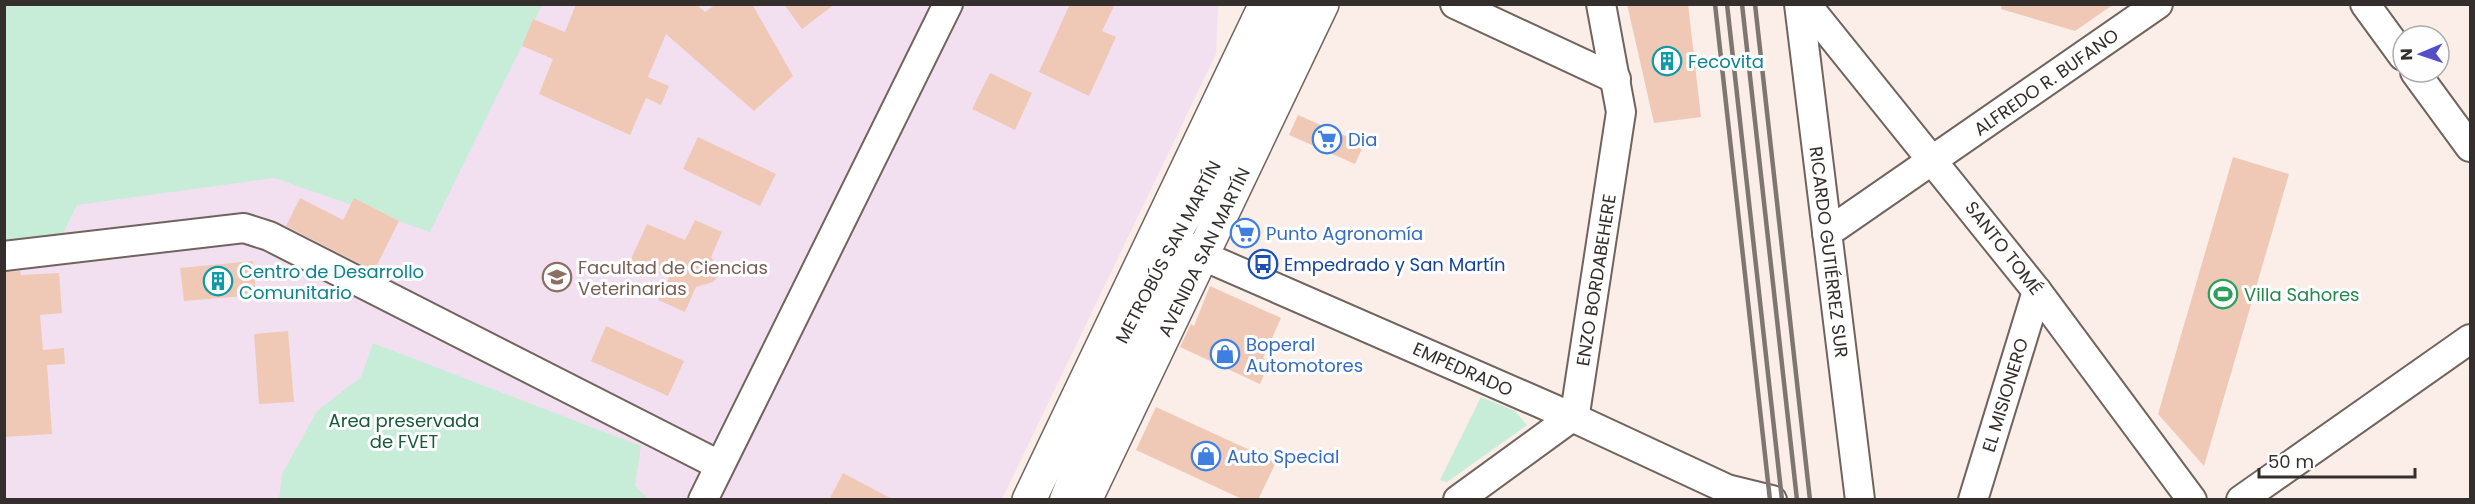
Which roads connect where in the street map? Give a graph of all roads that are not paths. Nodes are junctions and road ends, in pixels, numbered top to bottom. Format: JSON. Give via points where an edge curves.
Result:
{"nodes":[{"id":1,"x":948,"y":4,"type":"edge"},
{"id":2,"x":1241,"y":4,"type":"edge"},
{"id":3,"x":1266,"y":4,"type":"edge"},
{"id":4,"x":1290,"y":4,"type":"edge"},
{"id":5,"x":1306,"y":4,"type":"edge"},
{"id":6,"x":1322,"y":4,"type":"edge"},
{"id":7,"x":1455,"y":4,"type":"edge"},
{"id":8,"x":1601,"y":4,"type":"edge"},
{"id":9,"x":1799,"y":4,"type":"edge"},
{"id":10,"x":1806,"y":4,"type":"edge"},
{"id":11,"x":2158,"y":4,"type":"edge"},
{"id":12,"x":2365,"y":4,"type":"edge"},
{"id":13,"x":2391,"y":40,"type":"edge"},
{"id":14,"x":1239,"y":62,"type":"junction"},
{"id":15,"x":1616,"y":79,"type":"junction"},
{"id":16,"x":2424,"y":84,"type":"edge"},
{"id":17,"x":2470,"y":147,"type":"edge"},
{"id":18,"x":1934,"y":160,"type":"junction"},
{"id":19,"x":1827,"y":233,"type":"junction"},
{"id":20,"x":1178,"y":244,"type":"junction"},
{"id":21,"x":4,"y":256,"type":"edge"},
{"id":22,"x":2037,"y":291,"type":"junction"},
{"id":23,"x":2470,"y":339,"type":"edge"},
{"id":24,"x":1572,"y":417,"type":"junction"},
{"id":25,"x":719,"y":465,"type":"junction"},
{"id":26,"x":1728,"y":494,"type":"edge"},
{"id":27,"x":703,"y":500,"type":"edge"},
{"id":28,"x":1029,"y":500,"type":"edge"},
{"id":29,"x":1048,"y":500,"type":"edge"},
{"id":30,"x":1064,"y":500,"type":"edge"},
{"id":31,"x":1085,"y":500,"type":"edge"},
{"id":32,"x":1458,"y":500,"type":"edge"},
{"id":33,"x":1772,"y":500,"type":"edge"},
{"id":34,"x":1860,"y":500,"type":"edge"},
{"id":35,"x":1973,"y":500,"type":"edge"},
{"id":36,"x":2192,"y":500,"type":"edge"},
{"id":37,"x":2241,"y":500,"type":"edge"}],
"edges":[{"from":1,"to":25,"type":"street"},
{"from":2,"to":14,"type":"main road"},
{"from":3,"to":14,"type":"main road","name":"AVENIDA SAN MARTÍN"},
{"from":4,"to":20,"type":"street","name":"METROBÚS SAN MARTÍN"},
{"from":5,"to":20,"type":"street","name":"METROBÚS SAN MARTÍN","via":[[1214,192]]},
{"from":6,"to":20,"type":"main road","name":"AVENIDA SAN MARTÍN"},
{"from":7,"to":15,"type":"street"},
{"from":8,"to":15,"type":"street","name":"ENZO BORDABEHERE"},
{"from":9,"to":19,"type":"street","name":"RICARDO GUTIÉRREZ SUR"},
{"from":10,"to":18,"type":"street","name":"SANTO TOMÉ"},
{"from":11,"to":18,"type":"street","name":"ALFREDO R. BUFANO"},
{"from":12,"to":13,"type":"street"},
{"from":14,"to":20,"type":"main road","name":"AVENIDA SAN MARTÍN"},
{"from":15,"to":24,"type":"street","name":"ENZO BORDABEHERE","via":[[1621,112]]},
{"from":16,"to":17,"type":"street"},
{"from":18,"to":19,"type":"street","name":"ALFREDO R. BUFANO"},
{"from":18,"to":22,"type":"street","name":"SANTO TOMÉ"},
{"from":19,"to":34,"type":"street","name":"RICARDO GUTIÉRREZ SUR"},
{"from":20,"to":24,"type":"street","name":"EMPEDRADO"},
{"from":20,"to":28,"type":"main road","name":"AVENIDA SAN MARTÍN"},
{"from":20,"to":29,"type":"street","name":"METROBÚS SAN MARTÍN","via":[[1156,268],[1078,428]]},
{"from":20,"to":30,"type":"street","name":"METROBÚS SAN MARTÍN","via":[[1090,432]]},
{"from":20,"to":31,"type":"main road","name":"AVENIDA SAN MARTÍN"},
{"from":21,"to":25,"type":"street","via":[[244,228],[269,236]]},
{"from":22,"to":35,"type":"street","name":"EL MISIONERO"},
{"from":22,"to":36,"type":"street","name":"SANTO TOMÉ"},
{"from":23,"to":37,"type":"street"},
{"from":24,"to":26,"type":"street","name":"EMPEDRADO"},
{"from":24,"to":32,"type":"street"},
{"from":25,"to":27,"type":"street"},
{"from":26,"to":33,"type":"street","name":"EMPEDRADO"}]}
